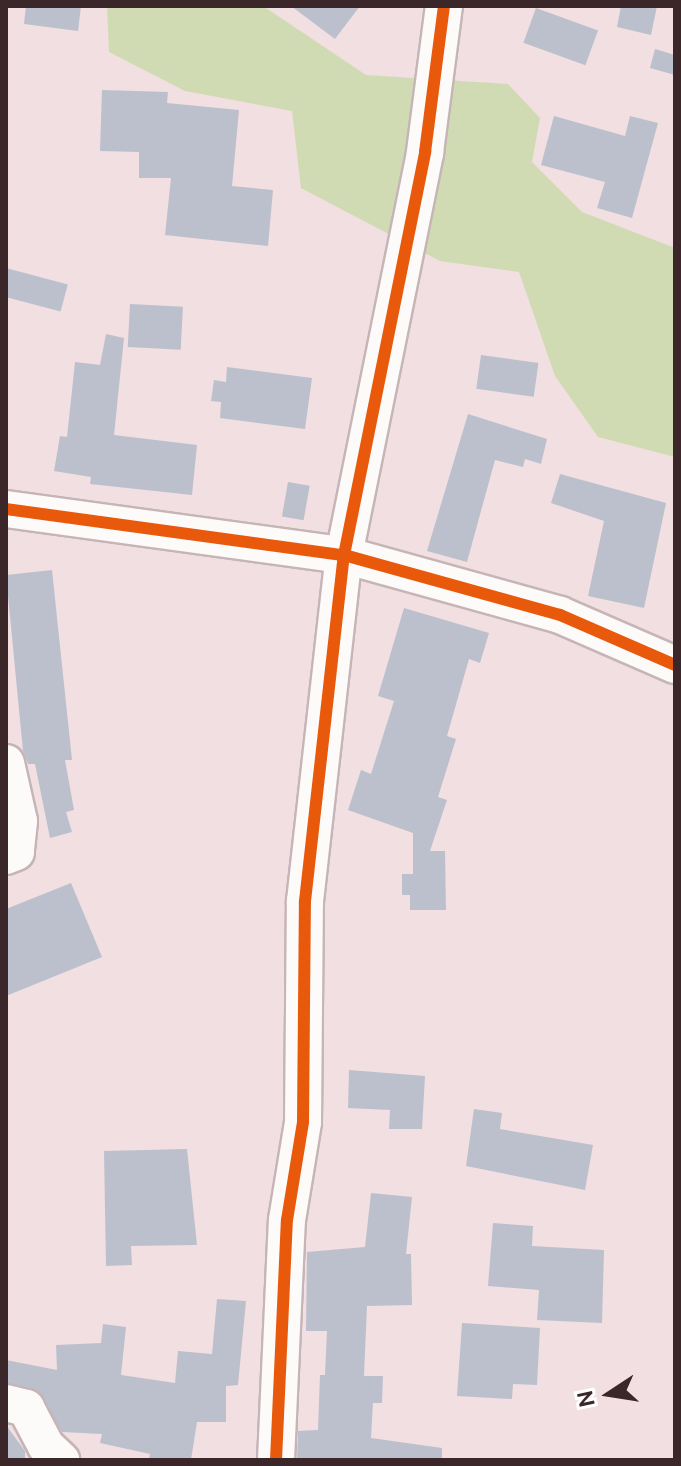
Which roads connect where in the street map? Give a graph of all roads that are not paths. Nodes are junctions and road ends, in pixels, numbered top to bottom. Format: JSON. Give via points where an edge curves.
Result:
{"nodes":[{"id":1,"x":444,"y":6,"type":"edge"},
{"id":2,"x":6,"y":509,"type":"edge"},
{"id":3,"x":344,"y":555,"type":"junction"},
{"id":4,"x":675,"y":665,"type":"edge"},
{"id":5,"x":6,"y":763,"type":"edge"},
{"id":6,"x":6,"y":856,"type":"edge"},
{"id":7,"x":6,"y":1403,"type":"edge"},
{"id":8,"x":61,"y":1460,"type":"edge"},
{"id":9,"x":276,"y":1460,"type":"edge"}],
"edges":[{"from":1,"to":3,"type":"street","via":[[425,152]]},
{"from":2,"to":3,"type":"street"},
{"from":3,"to":4,"type":"street","via":[[560,615]]},
{"from":3,"to":9,"type":"street","via":[[305,901],[303,1122],[287,1220]]},
{"from":5,"to":6,"type":"street","via":[[19,821],[16,852]]},
{"from":7,"to":8,"type":"street","via":[[26,1408],[46,1446]]}]}
